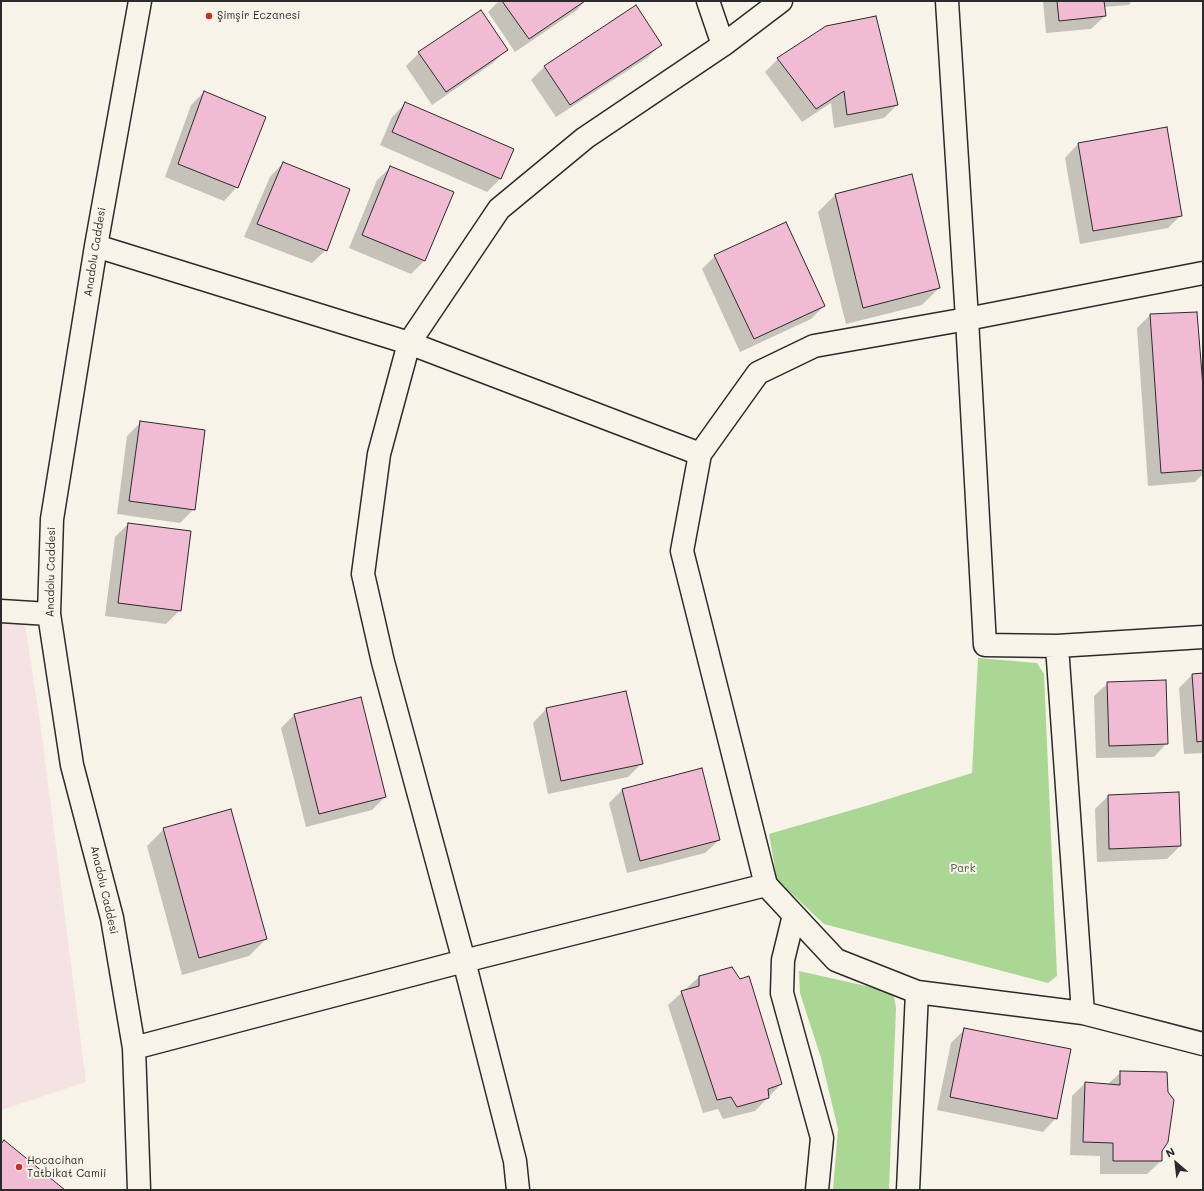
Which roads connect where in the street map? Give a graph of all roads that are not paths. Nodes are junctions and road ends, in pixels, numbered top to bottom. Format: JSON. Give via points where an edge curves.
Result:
{"nodes":[{"id":1,"x":140,"y":1,"type":"edge"},
{"id":2,"x":708,"y":1,"type":"edge"},
{"id":3,"x":782,"y":1,"type":"edge"},
{"id":4,"x":947,"y":1,"type":"edge"},
{"id":5,"x":723,"y":45,"type":"junction"},
{"id":6,"x":96,"y":246,"type":"junction"},
{"id":7,"x":1203,"y":273,"type":"edge"},
{"id":8,"x":968,"y":319,"type":"junction"},
{"id":9,"x":409,"y":343,"type":"junction"},
{"id":10,"x":700,"y":454,"type":"junction"},
{"id":11,"x":1,"y":611,"type":"edge"},
{"id":12,"x":50,"y":614,"type":"junction"},
{"id":13,"x":1203,"y":637,"type":"edge"},
{"id":14,"x":1057,"y":646,"type":"junction"},
{"id":15,"x":766,"y":885,"type":"junction"},
{"id":16,"x":794,"y":915,"type":"junction"},
{"id":17,"x":464,"y":961,"type":"junction"},
{"id":18,"x":917,"y":992,"type":"junction"},
{"id":19,"x":1083,"y":1013,"type":"junction"},
{"id":20,"x":1203,"y":1044,"type":"edge"},
{"id":21,"x":134,"y":1048,"type":"junction"},
{"id":22,"x":139,"y":1190,"type":"edge"},
{"id":23,"x":518,"y":1190,"type":"edge"},
{"id":24,"x":817,"y":1190,"type":"edge"},
{"id":25,"x":908,"y":1190,"type":"edge"}],
"edges":[{"from":1,"to":6,"type":"street","name":"Anadolu Caddesi"},
{"from":2,"to":5,"type":"street"},
{"from":3,"to":5,"type":"street"},
{"from":4,"to":8,"type":"street"},
{"from":5,"to":9,"type":"street","via":[[585,138],[499,209]]},
{"from":6,"to":9,"type":"street"},
{"from":6,"to":12,"type":"street","name":"Anadolu Caddesi","via":[[52,519]]},
{"from":7,"to":8,"type":"street"},
{"from":8,"to":10,"type":"street","via":[[814,346],[758,373]]},
{"from":8,"to":14,"type":"street","via":[[984,645]]},
{"from":9,"to":10,"type":"street"},
{"from":9,"to":17,"type":"street","via":[[379,454],[363,574],[383,662]]},
{"from":10,"to":15,"type":"street","via":[[682,551]]},
{"from":11,"to":12,"type":"street"},
{"from":12,"to":21,"type":"street","name":"Anadolu Caddesi","via":[[72,765],[112,918]]},
{"from":13,"to":14,"type":"street"},
{"from":14,"to":19,"type":"street"},
{"from":15,"to":16,"type":"street"},
{"from":15,"to":17,"type":"street"},
{"from":16,"to":18,"type":"street","via":[[836,960]]},
{"from":16,"to":24,"type":"street","via":[[783,960],[782,993],[822,1138]]},
{"from":17,"to":21,"type":"street"},
{"from":17,"to":23,"type":"street","via":[[515,1161]]},
{"from":18,"to":19,"type":"street"},
{"from":18,"to":25,"type":"street"},
{"from":19,"to":20,"type":"street"},
{"from":21,"to":22,"type":"street","name":"Anadolu Caddesi"}]}
